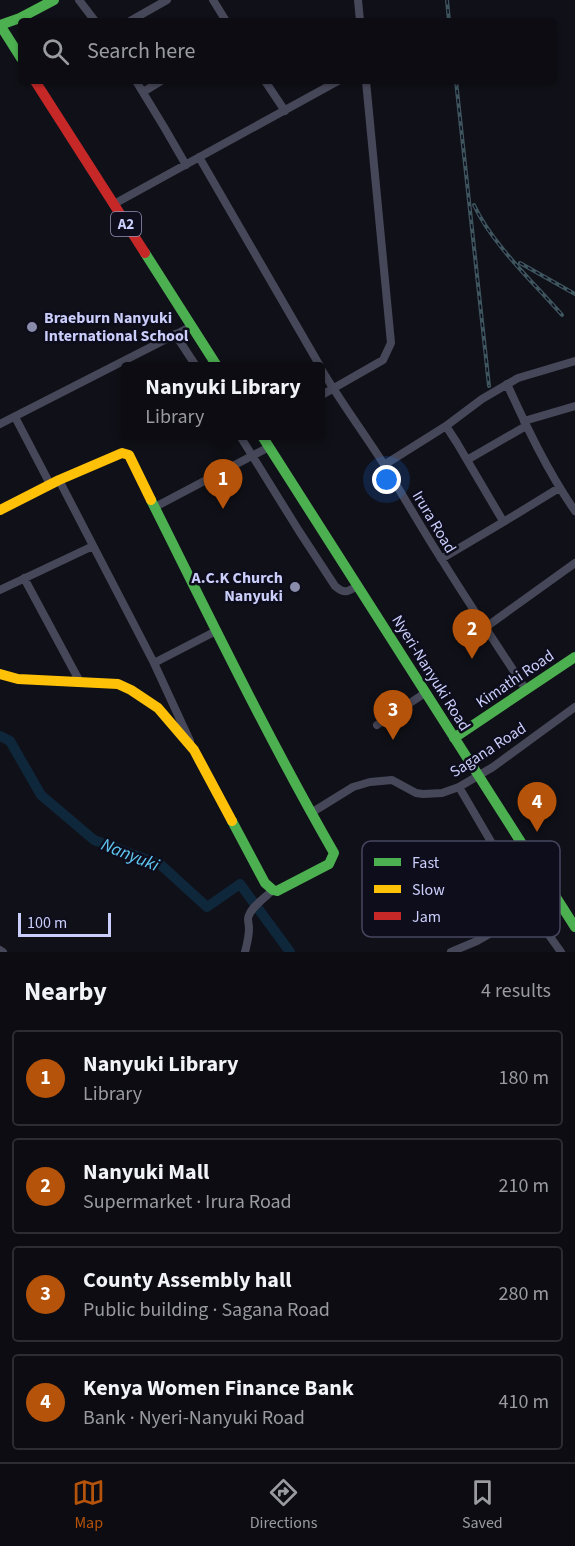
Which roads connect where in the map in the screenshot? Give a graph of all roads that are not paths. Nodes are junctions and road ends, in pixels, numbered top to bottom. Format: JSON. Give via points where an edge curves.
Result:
{"nodes":[{"id":1,"x":54,"y":0,"type":"edge"},
{"id":2,"x":79,"y":0,"type":"edge"},
{"id":3,"x":167,"y":0,"type":"edge"},
{"id":4,"x":213,"y":0,"type":"edge"},
{"id":5,"x":358,"y":0,"type":"edge"},
{"id":6,"x":20,"y":18,"type":"edge"},
{"id":7,"x":92,"y":18,"type":"edge"},
{"id":8,"x":135,"y":18,"type":"edge"},
{"id":9,"x":224,"y":18,"type":"edge"},
{"id":10,"x":360,"y":18,"type":"edge"},
{"id":11,"x":18,"y":19,"type":"edge"},
{"id":12,"x":0,"y":25,"type":"edge"},
{"id":13,"x":18,"y":53,"type":"edge"},
{"id":14,"x":37,"y":84,"type":"edge"},
{"id":15,"x":138,"y":84,"type":"edge"},
{"id":16,"x":156,"y":84,"type":"edge"},
{"id":17,"x":267,"y":84,"type":"edge"},
{"id":18,"x":333,"y":84,"type":"edge"},
{"id":19,"x":366,"y":84,"type":"edge"},
{"id":20,"x":143,"y":92,"type":"junction"},
{"id":21,"x":285,"y":111,"type":"junction"},
{"id":22,"x":199,"y":157,"type":"junction"},
{"id":23,"x":186,"y":165,"type":"junction"},
{"id":24,"x":114,"y":204,"type":"junction"},
{"id":25,"x":192,"y":326,"type":"junction"},
{"id":26,"x":175,"y":334,"type":"junction"},
{"id":27,"x":575,"y":361,"type":"edge"},
{"id":28,"x":121,"y":362,"type":"edge"},
{"id":29,"x":121,"y":362,"type":"edge"},
{"id":30,"x":193,"y":362,"type":"edge"},
{"id":31,"x":214,"y":362,"type":"edge"},
{"id":32,"x":317,"y":362,"type":"edge"},
{"id":33,"x":325,"y":375,"type":"edge"},
{"id":34,"x":507,"y":384,"type":"junction"},
{"id":35,"x":333,"y":389,"type":"junction"},
{"id":36,"x":325,"y":394,"type":"edge"},
{"id":37,"x":575,"y":406,"type":"edge"},
{"id":38,"x":15,"y":417,"type":"junction"},
{"id":39,"x":525,"y":423,"type":"junction"},
{"id":40,"x":0,"y":424,"type":"edge"},
{"id":41,"x":446,"y":426,"type":"junction"},
{"id":42,"x":243,"y":440,"type":"edge"},
{"id":43,"x":265,"y":440,"type":"edge"},
{"id":44,"x":269,"y":447,"type":"junction"},
{"id":45,"x":253,"y":455,"type":"junction"},
{"id":46,"x":467,"y":460,"type":"junction"},
{"id":47,"x":384,"y":465,"type":"junction"},
{"id":48,"x":54,"y":482,"type":"junction"},
{"id":49,"x":558,"y":488,"type":"junction"},
{"id":50,"x":155,"y":507,"type":"junction"},
{"id":51,"x":0,"y":510,"type":"edge"},
{"id":52,"x":575,"y":512,"type":"edge"},
{"id":53,"x":503,"y":522,"type":"junction"},
{"id":54,"x":93,"y":546,"type":"junction"},
{"id":55,"x":441,"y":559,"type":"junction"},
{"id":56,"x":575,"y":563,"type":"edge"},
{"id":57,"x":24,"y":578,"type":"junction"},
{"id":58,"x":357,"y":586,"type":"junction"},
{"id":59,"x":0,"y":590,"type":"edge"},
{"id":60,"x":486,"y":627,"type":"junction"},
{"id":61,"x":216,"y":631,"type":"junction"},
{"id":62,"x":575,"y":657,"type":"edge"},
{"id":63,"x":154,"y":663,"type":"junction"},
{"id":64,"x":0,"y":674,"type":"edge"},
{"id":65,"x":80,"y":682,"type":"junction"},
{"id":66,"x":526,"y":690,"type":"junction"},
{"id":67,"x":425,"y":693,"type":"junction"},
{"id":68,"x":575,"y":707,"type":"edge"},
{"id":69,"x":377,"y":725,"type":"dead end"},
{"id":70,"x":471,"y":726,"type":"junction"},
{"id":71,"x":448,"y":728,"type":"junction"},
{"id":72,"x":454,"y":738,"type":"junction"},
{"id":73,"x":194,"y":750,"type":"junction"},
{"id":74,"x":479,"y":776,"type":"junction"},
{"id":75,"x":459,"y":787,"type":"junction"},
{"id":76,"x":311,"y":813,"type":"junction"},
{"id":77,"x":491,"y":841,"type":"edge"},
{"id":78,"x":520,"y":841,"type":"edge"},
{"id":79,"x":273,"y":890,"type":"junction"},
{"id":80,"x":560,"y":903,"type":"edge"},
{"id":81,"x":575,"y":927,"type":"edge"},
{"id":82,"x":484,"y":937,"type":"edge"},
{"id":83,"x":550,"y":937,"type":"edge"},
{"id":84,"x":244,"y":952,"type":"edge"},
{"id":85,"x":451,"y":952,"type":"edge"},
{"id":86,"x":561,"y":952,"type":"edge"}],
"edges":[{"from":1,"to":6,"type":"main road"},
{"from":2,"to":7,"type":"street"},
{"from":3,"to":8,"type":"street"},
{"from":4,"to":9,"type":"street"},
{"from":5,"to":10,"type":"street"},
{"from":11,"to":12,"type":"main road"},
{"from":12,"to":13,"type":"main road"},
{"from":14,"to":24,"type":"main road","number":"A2"},
{"from":15,"to":20,"type":"street"},
{"from":16,"to":20,"type":"street"},
{"from":17,"to":21,"type":"street"},
{"from":18,"to":21,"type":"street"},
{"from":19,"to":35,"type":"street","via":[[391,343],[383,360]]},
{"from":20,"to":23,"type":"street"},
{"from":21,"to":22,"type":"street"},
{"from":22,"to":23,"type":"street"},
{"from":22,"to":32,"type":"street","name":"Irura Road"},
{"from":23,"to":24,"type":"street"},
{"from":24,"to":25,"type":"main road","number":"A2"},
{"from":25,"to":26,"type":"street"},
{"from":25,"to":31,"type":"main road","number":"A2"},
{"from":26,"to":28,"type":"street"},
{"from":26,"to":30,"type":"street"},
{"from":27,"to":34,"type":"street"},
{"from":29,"to":38,"type":"street"},
{"from":33,"to":35,"type":"street","name":"Irura Road"},
{"from":34,"to":39,"type":"street"},
{"from":34,"to":41,"type":"street"},
{"from":35,"to":36,"type":"street"},
{"from":35,"to":47,"type":"street","name":"Irura Road"},
{"from":37,"to":39,"type":"street"},
{"from":38,"to":40,"type":"street"},
{"from":38,"to":48,"type":"street"},
{"from":39,"to":46,"type":"street"},
{"from":39,"to":49,"type":"street"},
{"from":41,"to":46,"type":"street"},
{"from":41,"to":47,"type":"street"},
{"from":42,"to":45,"type":"street"},
{"from":43,"to":44,"type":"main road","name":"Nyeri-Nanyuki Road"},
{"from":44,"to":45,"type":"street"},
{"from":44,"to":58,"type":"main road","name":"Nyeri-Nanyuki Road"},
{"from":45,"to":50,"type":"street"},
{"from":45,"to":58,"type":"street","via":[[335,586],[343,592]]},
{"from":46,"to":53,"type":"street"},
{"from":47,"to":55,"type":"street","name":"Irura Road"},
{"from":48,"to":50,"type":"main road","via":[[125,453]]},
{"from":48,"to":51,"type":"main road"},
{"from":48,"to":54,"type":"street"},
{"from":49,"to":52,"type":"street"},
{"from":49,"to":53,"type":"street"},
{"from":50,"to":61,"type":"main road"},
{"from":53,"to":55,"type":"street"},
{"from":54,"to":57,"type":"street"},
{"from":54,"to":63,"type":"street"},
{"from":55,"to":60,"type":"street","name":"Irura Road"},
{"from":56,"to":60,"type":"street"},
{"from":57,"to":59,"type":"street"},
{"from":57,"to":65,"type":"street"},
{"from":58,"to":67,"type":"main road","name":"Nyeri-Nanyuki Road"},
{"from":60,"to":66,"type":"street","name":"Irura Road"},
{"from":61,"to":63,"type":"street"},
{"from":61,"to":76,"type":"main road"},
{"from":62,"to":66,"type":"main road","name":"Kimathi Road"},
{"from":63,"to":73,"type":"street"},
{"from":64,"to":65,"type":"main road","via":[[18,679]]},
{"from":65,"to":73,"type":"main road","via":[[118,684],[131,690],[158,708]]},
{"from":66,"to":70,"type":"main road","name":"Kimathi Road"},
{"from":67,"to":69,"type":"street"},
{"from":67,"to":71,"type":"main road","name":"Nyeri-Nanyuki Road"},
{"from":68,"to":74,"type":"street","name":"Sagana Road"},
{"from":70,"to":71,"type":"main road","name":"Kimathi Road"},
{"from":70,"to":72,"type":"main road","name":"Kimathi Road"},
{"from":71,"to":72,"type":"main road","name":"Nyeri-Nanyuki Road"},
{"from":72,"to":74,"type":"main road","name":"Nyeri-Nanyuki Road"},
{"from":73,"to":79,"type":"main road","via":[[265,883]]},
{"from":74,"to":75,"type":"street","name":"Sagana Road"},
{"from":74,"to":78,"type":"main road","name":"Nyeri-Nanyuki Road"},
{"from":75,"to":76,"type":"street","name":"Sagana Road","via":[[423,794],[392,780],[370,782],[339,794]]},
{"from":75,"to":77,"type":"street"},
{"from":76,"to":79,"type":"main road","via":[[334,853],[332,861],[278,891]]},
{"from":79,"to":84,"type":"street","via":[[248,919]]},
{"from":80,"to":81,"type":"main road","name":"Nyeri-Nanyuki Road"},
{"from":82,"to":85,"type":"street"},
{"from":83,"to":86,"type":"street"}]}
